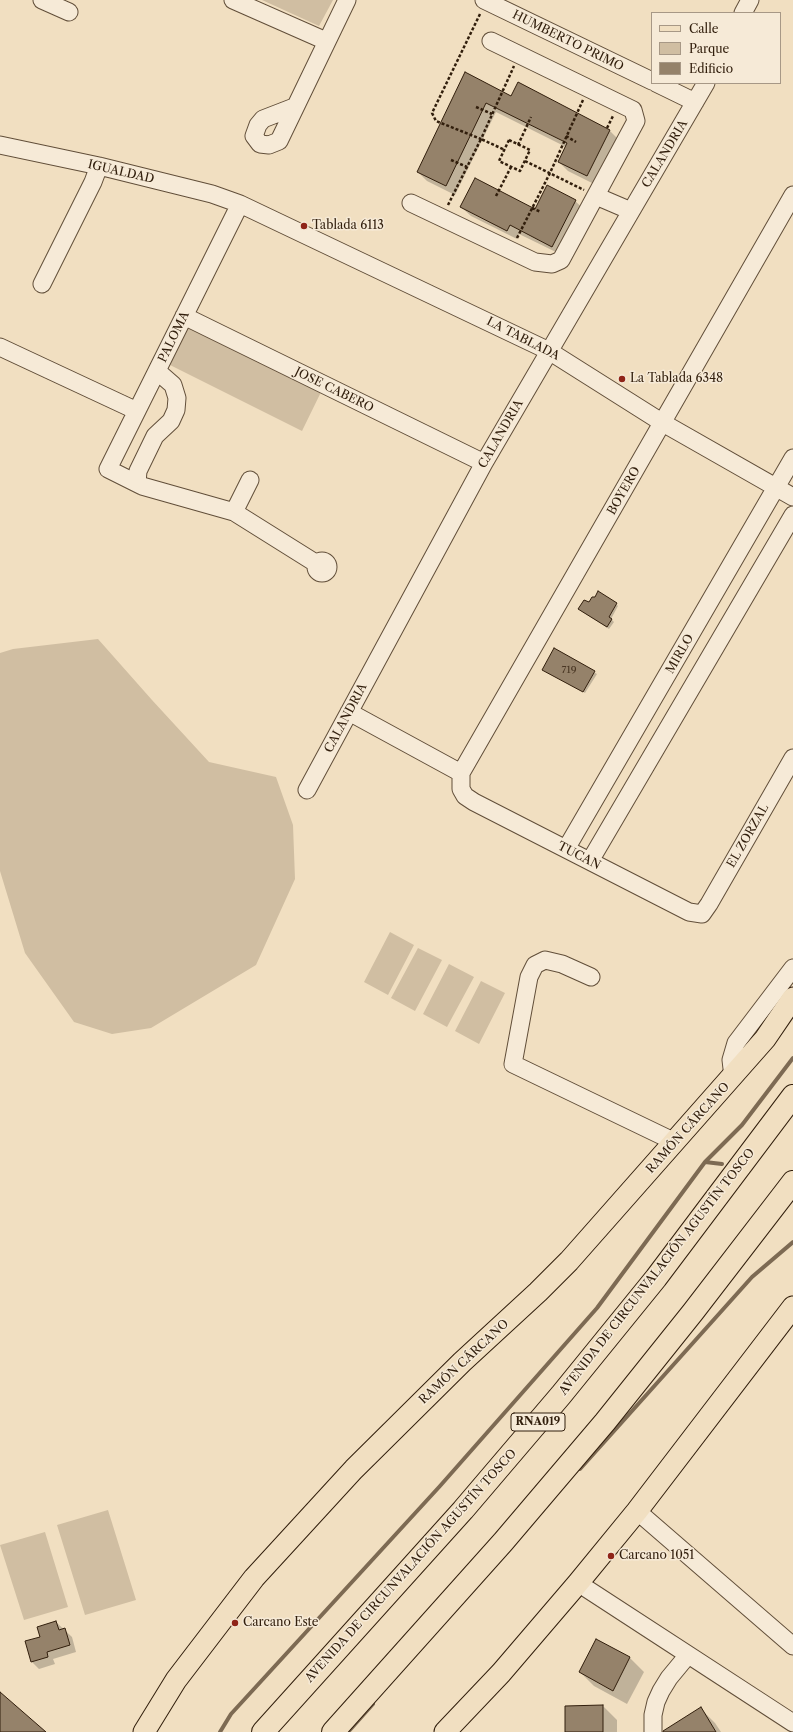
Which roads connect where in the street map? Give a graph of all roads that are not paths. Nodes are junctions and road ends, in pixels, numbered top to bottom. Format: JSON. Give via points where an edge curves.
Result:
{"nodes":[{"id":1,"x":42,"y":0,"type":"edge"},
{"id":2,"x":233,"y":0,"type":"edge"},
{"id":3,"x":347,"y":0,"type":"edge"},
{"id":4,"x":485,"y":1,"type":"edge"},
{"id":5,"x":69,"y":12,"type":"dead end"},
{"id":6,"x":326,"y":40,"type":"junction"},
{"id":7,"x":491,"y":41,"type":"dead end"},
{"id":8,"x":651,"y":81,"type":"edge"},
{"id":9,"x":658,"y":84,"type":"edge"},
{"id":10,"x":705,"y":84,"type":"edge"},
{"id":11,"x":695,"y":102,"type":"junction"},
{"id":12,"x":294,"y":107,"type":"dead end"},
{"id":13,"x":0,"y":145,"type":"edge"},
{"id":14,"x":99,"y":166,"type":"junction"},
{"id":15,"x":793,"y":194,"type":"edge"},
{"id":16,"x":596,"y":196,"type":"junction"},
{"id":17,"x":411,"y":203,"type":"dead end"},
{"id":18,"x":240,"y":204,"type":"junction"},
{"id":19,"x":631,"y":211,"type":"junction"},
{"id":20,"x":42,"y":284,"type":"dead end"},
{"id":21,"x":184,"y":316,"type":"junction"},
{"id":22,"x":0,"y":347,"type":"edge"},
{"id":23,"x":549,"y":351,"type":"junction"},
{"id":24,"x":153,"y":378,"type":"junction"},
{"id":25,"x":137,"y":411,"type":"junction"},
{"id":26,"x":663,"y":423,"type":"junction"},
{"id":27,"x":793,"y":458,"type":"edge"},
{"id":28,"x":484,"y":463,"type":"junction"},
{"id":29,"x":250,"y":480,"type":"dead end"},
{"id":30,"x":137,"y":483,"type":"junction"},
{"id":31,"x":777,"y":487,"type":"junction"},
{"id":32,"x":793,"y":497,"type":"edge"},
{"id":33,"x":234,"y":512,"type":"junction"},
{"id":34,"x":793,"y":515,"type":"edge"},
{"id":35,"x":316,"y":564,"type":"dead end"},
{"id":36,"x":349,"y":712,"type":"junction"},
{"id":37,"x":793,"y":758,"type":"edge"},
{"id":38,"x":461,"y":781,"type":"junction"},
{"id":39,"x":307,"y":790,"type":"dead end"},
{"id":40,"x":566,"y":849,"type":"junction"},
{"id":41,"x":590,"y":861,"type":"junction"},
{"id":42,"x":702,"y":914,"type":"joint"},
{"id":43,"x":793,"y":968,"type":"edge"},
{"id":44,"x":590,"y":977,"type":"dead end"},
{"id":45,"x":793,"y":998,"type":"edge"},
{"id":46,"x":732,"y":1077,"type":"junction"},
{"id":47,"x":793,"y":1096,"type":"edge"},
{"id":48,"x":675,"y":1142,"type":"junction"},
{"id":49,"x":793,"y":1182,"type":"edge"},
{"id":50,"x":793,"y":1307,"type":"edge"},
{"id":51,"x":637,"y":1511,"type":"junction"},
{"id":52,"x":578,"y":1583,"type":"junction"},
{"id":53,"x":793,"y":1646,"type":"edge"},
{"id":54,"x":688,"y":1655,"type":"junction"},
{"id":55,"x":789,"y":1725,"type":"edge"},
{"id":56,"x":144,"y":1732,"type":"edge"},
{"id":57,"x":263,"y":1732,"type":"edge"},
{"id":58,"x":333,"y":1732,"type":"edge"},
{"id":59,"x":445,"y":1732,"type":"edge"},
{"id":60,"x":653,"y":1732,"type":"edge"}],
"edges":[{"from":1,"to":5,"type":"street"},
{"from":2,"to":6,"type":"street"},
{"from":3,"to":6,"type":"street"},
{"from":4,"to":8,"type":"street","name":"HUMBERTO PRIMO"},
{"from":6,"to":12,"type":"street"},
{"from":7,"to":16,"type":"street","via":[[633,110],[636,121]]},
{"from":9,"to":11,"type":"street"},
{"from":10,"to":11,"type":"street","name":"CALANDRIA"},
{"from":11,"to":19,"type":"street","name":"CALANDRIA"},
{"from":13,"to":14,"type":"street","name":"IGUALDAD"},
{"from":14,"to":18,"type":"street","name":"IGUALDAD","via":[[212,194]]},
{"from":14,"to":20,"type":"street"},
{"from":15,"to":26,"type":"street","name":"BOYERO"},
{"from":16,"to":17,"type":"street","via":[[561,260],[552,264],[535,262]]},
{"from":16,"to":19,"type":"street"},
{"from":18,"to":21,"type":"street","name":"PALOMA"},
{"from":18,"to":23,"type":"street","name":"LA TABLADA"},
{"from":19,"to":23,"type":"street","name":"CALANDRIA"},
{"from":21,"to":24,"type":"street","name":"PALOMA"},
{"from":21,"to":28,"type":"street","name":"JOSE CABERO"},
{"from":22,"to":25,"type":"street"},
{"from":23,"to":26,"type":"street","name":"LA TABLADA"},
{"from":23,"to":28,"type":"street","name":"CALANDRIA"},
{"from":24,"to":25,"type":"street","name":"PALOMA"},
{"from":24,"to":30,"type":"street","via":[[173,385],[177,398],[176,410],[171,421],[155,436],[138,471]]},
{"from":25,"to":30,"type":"street","name":"PALOMA","via":[[108,469]]},
{"from":26,"to":31,"type":"street","name":"LA TABLADA"},
{"from":26,"to":38,"type":"street","name":"BOYERO"},
{"from":27,"to":31,"type":"street","name":"MIRLO"},
{"from":28,"to":36,"type":"street","name":"CALANDRIA"},
{"from":29,"to":33,"type":"street"},
{"from":30,"to":33,"type":"street"},
{"from":31,"to":32,"type":"street","name":"LA TABLADA"},
{"from":31,"to":40,"type":"street","name":"MIRLO"},
{"from":33,"to":35,"type":"street"},
{"from":34,"to":41,"type":"street"},
{"from":36,"to":38,"type":"street","name":"TUCAN"},
{"from":36,"to":39,"type":"street","name":"CALANDRIA"},
{"from":37,"to":42,"type":"street","name":"EL ZORZAL"},
{"from":38,"to":40,"type":"street","name":"TUCAN","via":[[465,796],[474,802]]},
{"from":40,"to":41,"type":"street","name":"TUCAN"},
{"from":41,"to":42,"type":"street","name":"TUCAN","via":[[689,912]]},
{"from":43,"to":46,"type":"street","via":[[736,1043],[731,1060]]},
{"from":44,"to":48,"type":"street","via":[[562,964],[545,960],[535,965],[529,976],[514,1064]]},
{"from":45,"to":46,"type":"main road","name":"RAMÓN CÁRCANO","via":[[765,1039]]},
{"from":46,"to":48,"type":"main road","name":"RAMÓN CÁRCANO"},
{"from":47,"to":57,"type":"highway","name":"AVENIDA DE CIRCUNVALACIÓN AGUSTÍN TOSCO","number":"RNA019","via":[[656,1278],[561,1395],[452,1522]]},
{"from":48,"to":56,"type":"main road","name":"RAMÓN CÁRCANO","via":[[548,1282],[462,1362],[354,1469],[254,1578],[176,1680]]},
{"from":49,"to":58,"type":"highway","via":[[694,1312],[605,1422],[503,1542]]},
{"from":50,"to":51,"type":"main road"},
{"from":51,"to":52,"type":"main road"},
{"from":51,"to":53,"type":"street"},
{"from":52,"to":54,"type":"street"},
{"from":52,"to":59,"type":"main road","via":[[501,1673]]},
{"from":54,"to":55,"type":"street"},
{"from":54,"to":60,"type":"street","via":[[661,1691],[653,1715]]}]}
